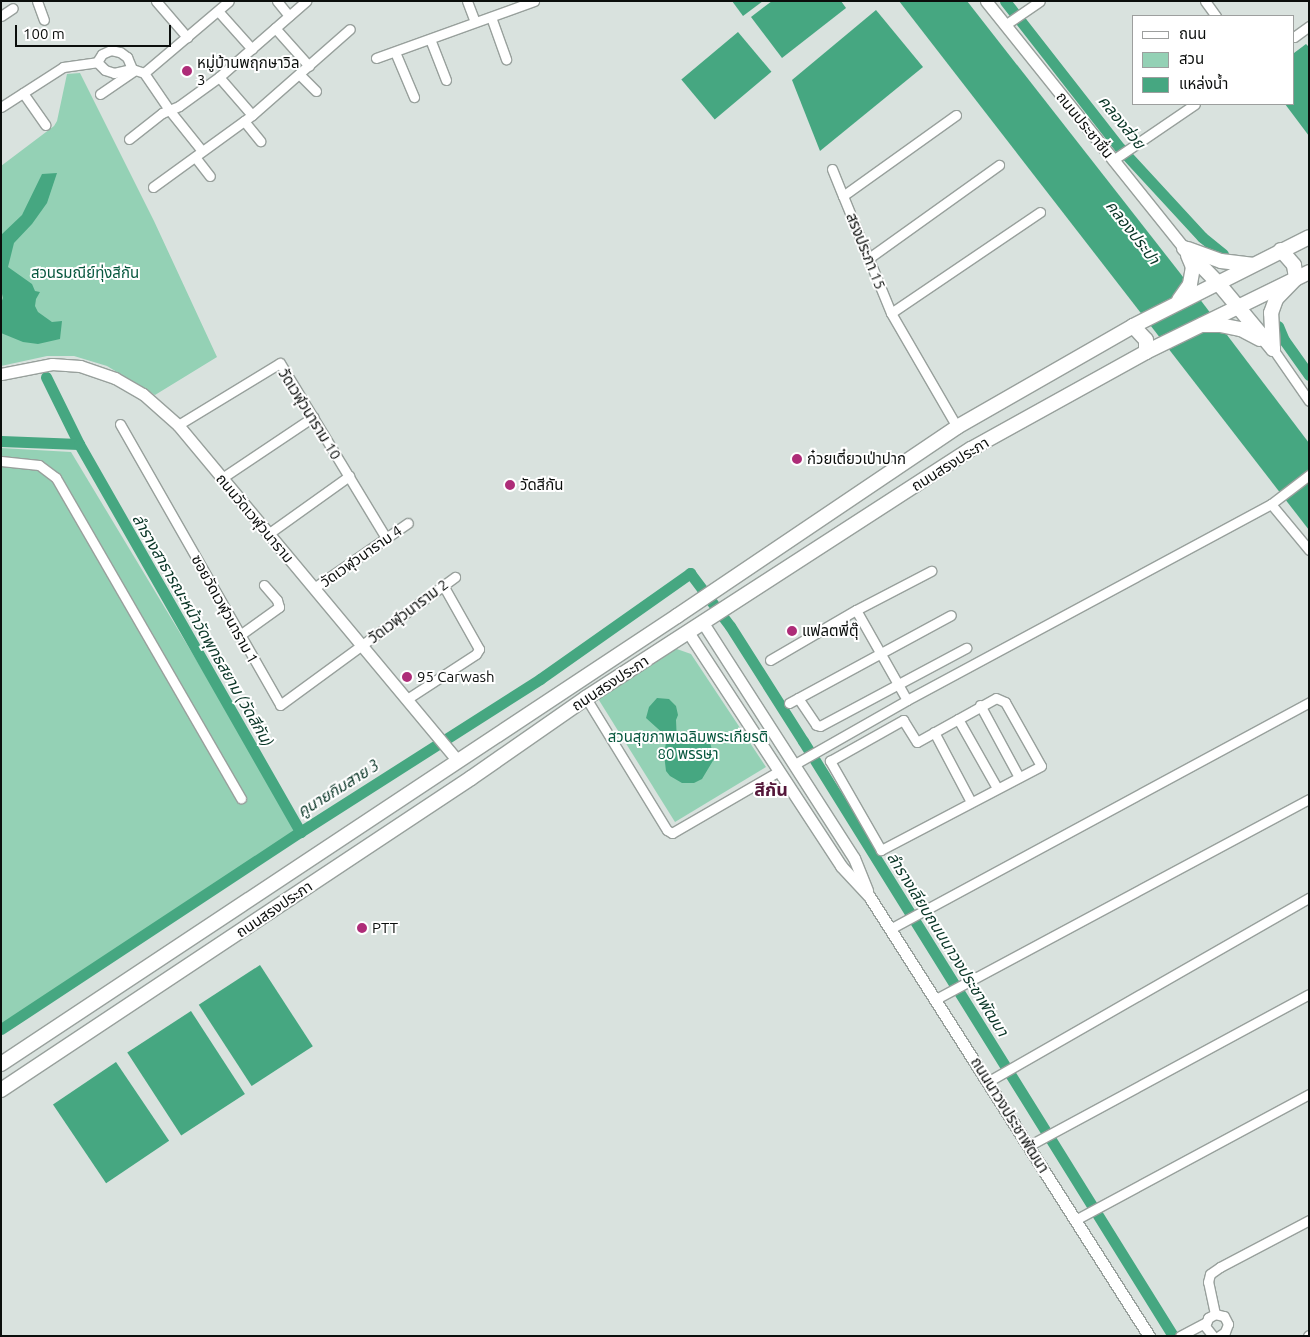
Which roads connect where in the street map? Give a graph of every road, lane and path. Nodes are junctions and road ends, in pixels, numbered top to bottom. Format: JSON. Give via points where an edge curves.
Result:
{"nodes":[{"id":1,"x":37,"y":1,"type":"edge"},
{"id":2,"x":156,"y":1,"type":"edge"},
{"id":3,"x":277,"y":1,"type":"edge"},
{"id":4,"x":306,"y":1,"type":"edge"},
{"id":5,"x":467,"y":1,"type":"edge"},
{"id":6,"x":534,"y":1,"type":"edge"},
{"id":7,"x":986,"y":1,"type":"edge"},
{"id":8,"x":1040,"y":1,"type":"edge"},
{"id":9,"x":1205,"y":1,"type":"edge"},
{"id":10,"x":226,"y":2,"type":"edge"},
{"id":11,"x":12,"y":8,"type":"dead end"},
{"id":12,"x":218,"y":11,"type":"junction"},
{"id":13,"x":1215,"y":15,"type":"edge"},
{"id":14,"x":1,"y":16,"type":"edge"},
{"id":15,"x":290,"y":16,"type":"junction"},
{"id":16,"x":491,"y":17,"type":"junction"},
{"id":17,"x":44,"y":20,"type":"dead end"},
{"id":18,"x":475,"y":22,"type":"junction"},
{"id":19,"x":1009,"y":22,"type":"junction"},
{"id":20,"x":1309,"y":26,"type":"edge"},
{"id":21,"x":275,"y":28,"type":"junction"},
{"id":22,"x":350,"y":30,"type":"dead end"},
{"id":23,"x":1295,"y":36,"type":"edge"},
{"id":24,"x":187,"y":37,"type":"junction"},
{"id":25,"x":430,"y":39,"type":"junction"},
{"id":26,"x":252,"y":49,"type":"junction"},
{"id":27,"x":395,"y":52,"type":"junction"},
{"id":28,"x":376,"y":58,"type":"dead end"},
{"id":29,"x":506,"y":59,"type":"dead end"},
{"id":30,"x":93,"y":62,"type":"junction"},
{"id":31,"x":309,"y":66,"type":"junction"},
{"id":32,"x":137,"y":70,"type":"junction"},
{"id":33,"x":299,"y":74,"type":"junction"},
{"id":34,"x":219,"y":77,"type":"junction"},
{"id":35,"x":446,"y":80,"type":"dead end"},
{"id":36,"x":316,"y":91,"type":"dead end"},
{"id":37,"x":23,"y":92,"type":"junction"},
{"id":38,"x":100,"y":94,"type":"dead end"},
{"id":39,"x":414,"y":97,"type":"dead end"},
{"id":40,"x":1194,"y":105,"type":"edge"},
{"id":41,"x":1,"y":107,"type":"edge"},
{"id":42,"x":170,"y":111,"type":"junction"},
{"id":43,"x":956,"y":115,"type":"dead end"},
{"id":44,"x":252,"y":116,"type":"junction"},
{"id":45,"x":244,"y":122,"type":"junction"},
{"id":46,"x":45,"y":126,"type":"dead end"},
{"id":47,"x":129,"y":138,"type":"dead end"},
{"id":48,"x":260,"y":141,"type":"dead end"},
{"id":49,"x":199,"y":154,"type":"junction"},
{"id":50,"x":1120,"y":155,"type":"junction"},
{"id":51,"x":999,"y":166,"type":"dead end"},
{"id":52,"x":832,"y":169,"type":"dead end"},
{"id":53,"x":210,"y":176,"type":"dead end"},
{"id":54,"x":154,"y":187,"type":"dead end"},
{"id":55,"x":843,"y":196,"type":"junction"},
{"id":56,"x":1040,"y":212,"type":"dead end"},
{"id":57,"x":1309,"y":237,"type":"edge"},
{"id":58,"x":1184,"y":248,"type":"junction"},
{"id":59,"x":1281,"y":250,"type":"junction"},
{"id":60,"x":869,"y":258,"type":"junction"},
{"id":61,"x":1252,"y":265,"type":"junction"},
{"id":62,"x":1302,"y":275,"type":"edge"},
{"id":63,"x":1218,"y":283,"type":"junction"},
{"id":64,"x":1194,"y":289,"type":"junction"},
{"id":65,"x":1237,"y":306,"type":"junction"},
{"id":66,"x":891,"y":313,"type":"junction"},
{"id":67,"x":1218,"y":321,"type":"junction"},
{"id":68,"x":1138,"y":323,"type":"junction"},
{"id":69,"x":1273,"y":349,"type":"junction"},
{"id":70,"x":1146,"y":352,"type":"junction"},
{"id":71,"x":1,"y":374,"type":"edge"},
{"id":72,"x":1309,"y":401,"type":"edge"},
{"id":73,"x":313,"y":417,"type":"junction"},
{"id":74,"x":120,"y":424,"type":"dead end"},
{"id":75,"x":178,"y":425,"type":"junction"},
{"id":76,"x":957,"y":427,"type":"junction"},
{"id":77,"x":1,"y":461,"type":"edge"},
{"id":78,"x":1309,"y":475,"type":"edge"},
{"id":79,"x":349,"y":476,"type":"junction"},
{"id":80,"x":222,"y":478,"type":"junction"},
{"id":81,"x":1271,"y":504,"type":"junction"},
{"id":82,"x":831,"y":511,"type":"junction"},
{"id":83,"x":408,"y":523,"type":"dead end"},
{"id":84,"x":845,"y":530,"type":"junction"},
{"id":85,"x":268,"y":534,"type":"junction"},
{"id":86,"x":386,"y":538,"type":"junction"},
{"id":87,"x":1309,"y":550,"type":"edge"},
{"id":88,"x":931,"y":571,"type":"dead end"},
{"id":89,"x":455,"y":577,"type":"dead end"},
{"id":90,"x":264,"y":585,"type":"dead end"},
{"id":91,"x":443,"y":585,"type":"junction"},
{"id":92,"x":314,"y":588,"type":"junction"},
{"id":93,"x":696,"y":603,"type":"junction"},
{"id":94,"x":856,"y":610,"type":"junction"},
{"id":95,"x":951,"y":615,"type":"dead end"},
{"id":96,"x":677,"y":616,"type":"junction"},
{"id":97,"x":709,"y":620,"type":"junction"},
{"id":98,"x":688,"y":632,"type":"junction"},
{"id":99,"x":240,"y":635,"type":"junction"},
{"id":100,"x":362,"y":646,"type":"junction"},
{"id":101,"x":966,"y":648,"type":"dead end"},
{"id":102,"x":881,"y":654,"type":"junction"},
{"id":103,"x":770,"y":660,"type":"dead end"},
{"id":104,"x":898,"y":684,"type":"junction"},
{"id":105,"x":586,"y":698,"type":"junction"},
{"id":106,"x":798,"y":698,"type":"junction"},
{"id":107,"x":407,"y":699,"type":"junction"},
{"id":108,"x":907,"y":700,"type":"junction"},
{"id":109,"x":1309,"y":702,"type":"edge"},
{"id":110,"x":789,"y":703,"type":"dead end"},
{"id":111,"x":980,"y":706,"type":"junction"},
{"id":112,"x":958,"y":719,"type":"junction"},
{"id":113,"x":934,"y":732,"type":"junction"},
{"id":114,"x":453,"y":756,"type":"junction"},
{"id":115,"x":795,"y":764,"type":"junction"},
{"id":116,"x":779,"y":771,"type":"junction"},
{"id":117,"x":1019,"y":776,"type":"junction"},
{"id":118,"x":997,"y":788,"type":"junction"},
{"id":119,"x":242,"y":798,"type":"dead end"},
{"id":120,"x":1309,"y":799,"type":"edge"},
{"id":121,"x":971,"y":802,"type":"junction"},
{"id":122,"x":869,"y":896,"type":"junction"},
{"id":123,"x":1309,"y":898,"type":"edge"},
{"id":124,"x":890,"y":929,"type":"junction"},
{"id":125,"x":1309,"y":994,"type":"edge"},
{"id":126,"x":936,"y":999,"type":"junction"},
{"id":127,"x":1,"y":1064,"type":"edge"},
{"id":128,"x":989,"y":1081,"type":"junction"},
{"id":129,"x":1,"y":1090,"type":"edge"},
{"id":130,"x":1309,"y":1094,"type":"edge"},
{"id":131,"x":1034,"y":1143,"type":"junction"},
{"id":132,"x":1082,"y":1216,"type":"junction"},
{"id":133,"x":1309,"y":1220,"type":"edge"},
{"id":134,"x":1216,"y":1314,"type":"junction"},
{"id":135,"x":1206,"y":1322,"type":"junction"},
{"id":136,"x":1182,"y":1335,"type":"edge"},
{"id":137,"x":1224,"y":1335,"type":"edge"},
{"id":138,"x":1149,"y":1336,"type":"edge"},
{"id":139,"x":1213,"y":1336,"type":"edge"}],
"edges":[{"from":1,"to":17,"type":"street"},
{"from":2,"to":24,"type":"street"},
{"from":3,"to":15,"type":"street"},
{"from":4,"to":15,"type":"street"},
{"from":5,"to":18,"type":"street"},
{"from":6,"to":16,"type":"street"},
{"from":7,"to":19,"type":"street","name":"ถนนประชาชื่น"},
{"from":8,"to":19,"type":"street"},
{"from":9,"to":13,"type":"street"},
{"from":10,"to":12,"type":"street"},
{"from":11,"to":14,"type":"street"},
{"from":12,"to":24,"type":"street"},
{"from":12,"to":26,"type":"street"},
{"from":15,"to":21,"type":"street"},
{"from":16,"to":18,"type":"street"},
{"from":16,"to":29,"type":"street"},
{"from":18,"to":25,"type":"street"},
{"from":19,"to":50,"type":"street","name":"ถนนประชาชื่น"},
{"from":20,"to":23,"type":"street"},
{"from":21,"to":26,"type":"street"},
{"from":21,"to":31,"type":"street"},
{"from":22,"to":31,"type":"street"},
{"from":24,"to":32,"type":"street"},
{"from":25,"to":27,"type":"street"},
{"from":25,"to":35,"type":"street"},
{"from":26,"to":34,"type":"street"},
{"from":27,"to":28,"type":"street"},
{"from":27,"to":39,"type":"street"},
{"from":30,"to":32,"type":"street","via":[[114,73]]},
{"from":30,"to":32,"type":"street","via":[[111,50],[127,57]]},
{"from":30,"to":37,"type":"street","via":[[63,66]]},
{"from":31,"to":33,"type":"street"},
{"from":32,"to":38,"type":"street"},
{"from":32,"to":42,"type":"street"},
{"from":33,"to":36,"type":"street"},
{"from":33,"to":44,"type":"street"},
{"from":34,"to":42,"type":"street"},
{"from":34,"to":44,"type":"street"},
{"from":37,"to":41,"type":"street"},
{"from":37,"to":46,"type":"street"},
{"from":40,"to":50,"type":"street"},
{"from":42,"to":47,"type":"street"},
{"from":42,"to":49,"type":"street"},
{"from":43,"to":55,"type":"street","name":"สรงประภา 15"},
{"from":44,"to":45,"type":"street"},
{"from":45,"to":48,"type":"street"},
{"from":45,"to":49,"type":"street"},
{"from":49,"to":53,"type":"street"},
{"from":49,"to":54,"type":"street"},
{"from":50,"to":58,"type":"street","name":"ถนนประชาชื่น"},
{"from":51,"to":60,"type":"street"},
{"from":52,"to":55,"type":"street"},
{"from":55,"to":60,"type":"street","name":"สรงประภา 15"},
{"from":56,"to":66,"type":"street"},
{"from":57,"to":59,"type":"main road"},
{"from":58,"to":61,"type":"main road","via":[[1222,261]]},
{"from":58,"to":63,"type":"main road"},
{"from":58,"to":64,"type":"main road","via":[[1193,267]]},
{"from":59,"to":61,"type":"main road"},
{"from":59,"to":62,"type":"main road"},
{"from":60,"to":66,"type":"street","name":"สรงประภา 15"},
{"from":61,"to":63,"type":"main road"},
{"from":62,"to":65,"type":"main road","name":"ถนนสรงประภา"},
{"from":62,"to":69,"type":"main road","via":[[1276,299],[1270,313]]},
{"from":63,"to":64,"type":"main road"},
{"from":63,"to":65,"type":"main road"},
{"from":64,"to":68,"type":"main road","name":"ถนนสรงประภา","via":[[1176,304]]},
{"from":65,"to":67,"type":"main road","name":"ถนนสรงประภา"},
{"from":65,"to":69,"type":"main road"},
{"from":66,"to":76,"type":"street","name":"สรงประภา 15"},
{"from":67,"to":69,"type":"main road","via":[[1256,336]]},
{"from":67,"to":70,"type":"main road","name":"ถนนสรงประภา","via":[[1199,325]]},
{"from":68,"to":70,"type":"main road","via":[[1146,340]]},
{"from":68,"to":76,"type":"main road","name":"ถนนสรงประภา"},
{"from":69,"to":72,"type":"street"},
{"from":70,"to":84,"type":"main road","name":"ถนนสรงประภา","via":[[971,450]]},
{"from":71,"to":75,"type":"street","name":"ถนนวัดเวฬุวนาราม","via":[[52,364],[80,366],[115,378],[143,394]]},
{"from":73,"to":75,"type":"street","name":"วัดเวฬุวนาราม 10","via":[[280,363]]},
{"from":73,"to":79,"type":"street","name":"วัดเวฬุวนาราม 10"},
{"from":73,"to":80,"type":"street"},
{"from":74,"to":99,"type":"street","name":"ซอยวัดเวฬุวนาราม 1"},
{"from":75,"to":80,"type":"street","name":"ถนนวัดเวฬุวนาราม"},
{"from":76,"to":82,"type":"main road","name":"ถนนสรงประภา"},
{"from":77,"to":119,"type":"street","via":[[39,465],[56,478]]},
{"from":78,"to":81,"type":"street"},
{"from":79,"to":85,"type":"street"},
{"from":79,"to":86,"type":"street","name":"วัดเวฬุวนาราม 10"},
{"from":80,"to":85,"type":"street","name":"ถนนวัดเวฬุวนาราม"},
{"from":81,"to":87,"type":"street"},
{"from":81,"to":108,"type":"street"},
{"from":82,"to":84,"type":"main road"},
{"from":82,"to":93,"type":"main road","name":"ถนนสรงประภา"},
{"from":83,"to":86,"type":"street","name":"วัดเวฬุวนาราม 4"},
{"from":84,"to":97,"type":"main road","name":"ถนนสรงประภา"},
{"from":85,"to":92,"type":"street","name":"ถนนวัดเวฬุวนาราม"},
{"from":86,"to":92,"type":"street","name":"วัดเวฬุวนาราม 4"},
{"from":88,"to":94,"type":"street"},
{"from":89,"to":91,"type":"street","name":"วัดเวฬุวนาราม 2"},
{"from":90,"to":99,"type":"street","via":[[279,607]]},
{"from":91,"to":100,"type":"street","name":"วัดเวฬุวนาราม 2"},
{"from":91,"to":107,"type":"street","via":[[479,649]]},
{"from":92,"to":100,"type":"street","name":"ถนนวัดเวฬุวนาราม"},
{"from":93,"to":96,"type":"main road","name":"ถนนสรงประภา"},
{"from":93,"to":97,"type":"main road"},
{"from":94,"to":102,"type":"street"},
{"from":94,"to":103,"type":"street"},
{"from":95,"to":102,"type":"street"},
{"from":96,"to":98,"type":"main road"},
{"from":96,"to":114,"type":"main road","name":"ถนนสรงประภา"},
{"from":97,"to":98,"type":"main road","name":"ถนนสรงประภา"},
{"from":97,"to":115,"type":"street","name":"ถนนนาวงประชาพัฒนา"},
{"from":98,"to":105,"type":"main road","name":"ถนนสรงประภา"},
{"from":98,"to":116,"type":"street","name":"ถนนนาวงประชาพัฒนา"},
{"from":99,"to":100,"type":"street","name":"ซอยวัดเวฬุวนาราม 1","via":[[280,705]]},
{"from":100,"to":107,"type":"street","name":"ถนนวัดเวฬุวนาราม"},
{"from":101,"to":104,"type":"street"},
{"from":102,"to":104,"type":"street"},
{"from":102,"to":106,"type":"street"},
{"from":104,"to":106,"type":"street","via":[[820,726],[816,725]]},
{"from":104,"to":108,"type":"street"},
{"from":105,"to":116,"type":"street","via":[[666,830],[672,833]]},
{"from":105,"to":129,"type":"main road","name":"ถนนสรงประภา"},
{"from":106,"to":110,"type":"street"},
{"from":107,"to":114,"type":"street","name":"ถนนวัดเวฬุวนาราม"},
{"from":108,"to":115,"type":"street"},
{"from":109,"to":124,"type":"street"},
{"from":111,"to":112,"type":"street"},
{"from":111,"to":117,"type":"street"},
{"from":111,"to":117,"type":"street","via":[[999,698],[1011,711],[1041,766]]},
{"from":112,"to":113,"type":"street"},
{"from":112,"to":118,"type":"street"},
{"from":113,"to":121,"type":"street"},
{"from":113,"to":121,"type":"street","via":[[917,742],[903,720],[830,761],[881,850]]},
{"from":114,"to":127,"type":"main road","name":"ถนนสรงประภา"},
{"from":115,"to":122,"type":"street","name":"ถนนนาวงประชาพัฒนา","via":[[854,858]]},
{"from":116,"to":122,"type":"street","name":"ถนนนาวงประชาพัฒนา","via":[[841,866]]},
{"from":117,"to":118,"type":"street"},
{"from":118,"to":121,"type":"street"},
{"from":120,"to":126,"type":"street"},
{"from":122,"to":124,"type":"street","name":"ถนนนาวงประชาพัฒนา"},
{"from":123,"to":128,"type":"street"},
{"from":124,"to":126,"type":"street","name":"ถนนนาวงประชาพัฒนา"},
{"from":125,"to":131,"type":"street"},
{"from":126,"to":128,"type":"street","name":"ถนนนาวงประชาพัฒนา"},
{"from":128,"to":131,"type":"street","name":"ถนนนาวงประชาพัฒนา"},
{"from":130,"to":132,"type":"street"},
{"from":131,"to":132,"type":"street","name":"ถนนนาวงประชาพัฒนา"},
{"from":132,"to":138,"type":"street","name":"ถนนนาวงประชาพัฒนา"},
{"from":133,"to":134,"type":"street","via":[[1210,1274],[1208,1282]]},
{"from":134,"to":135,"type":"street"},
{"from":134,"to":137,"type":"street","via":[[1228,1324]]},
{"from":135,"to":136,"type":"street"},
{"from":135,"to":139,"type":"street","via":[[1206,1330]]}]}
